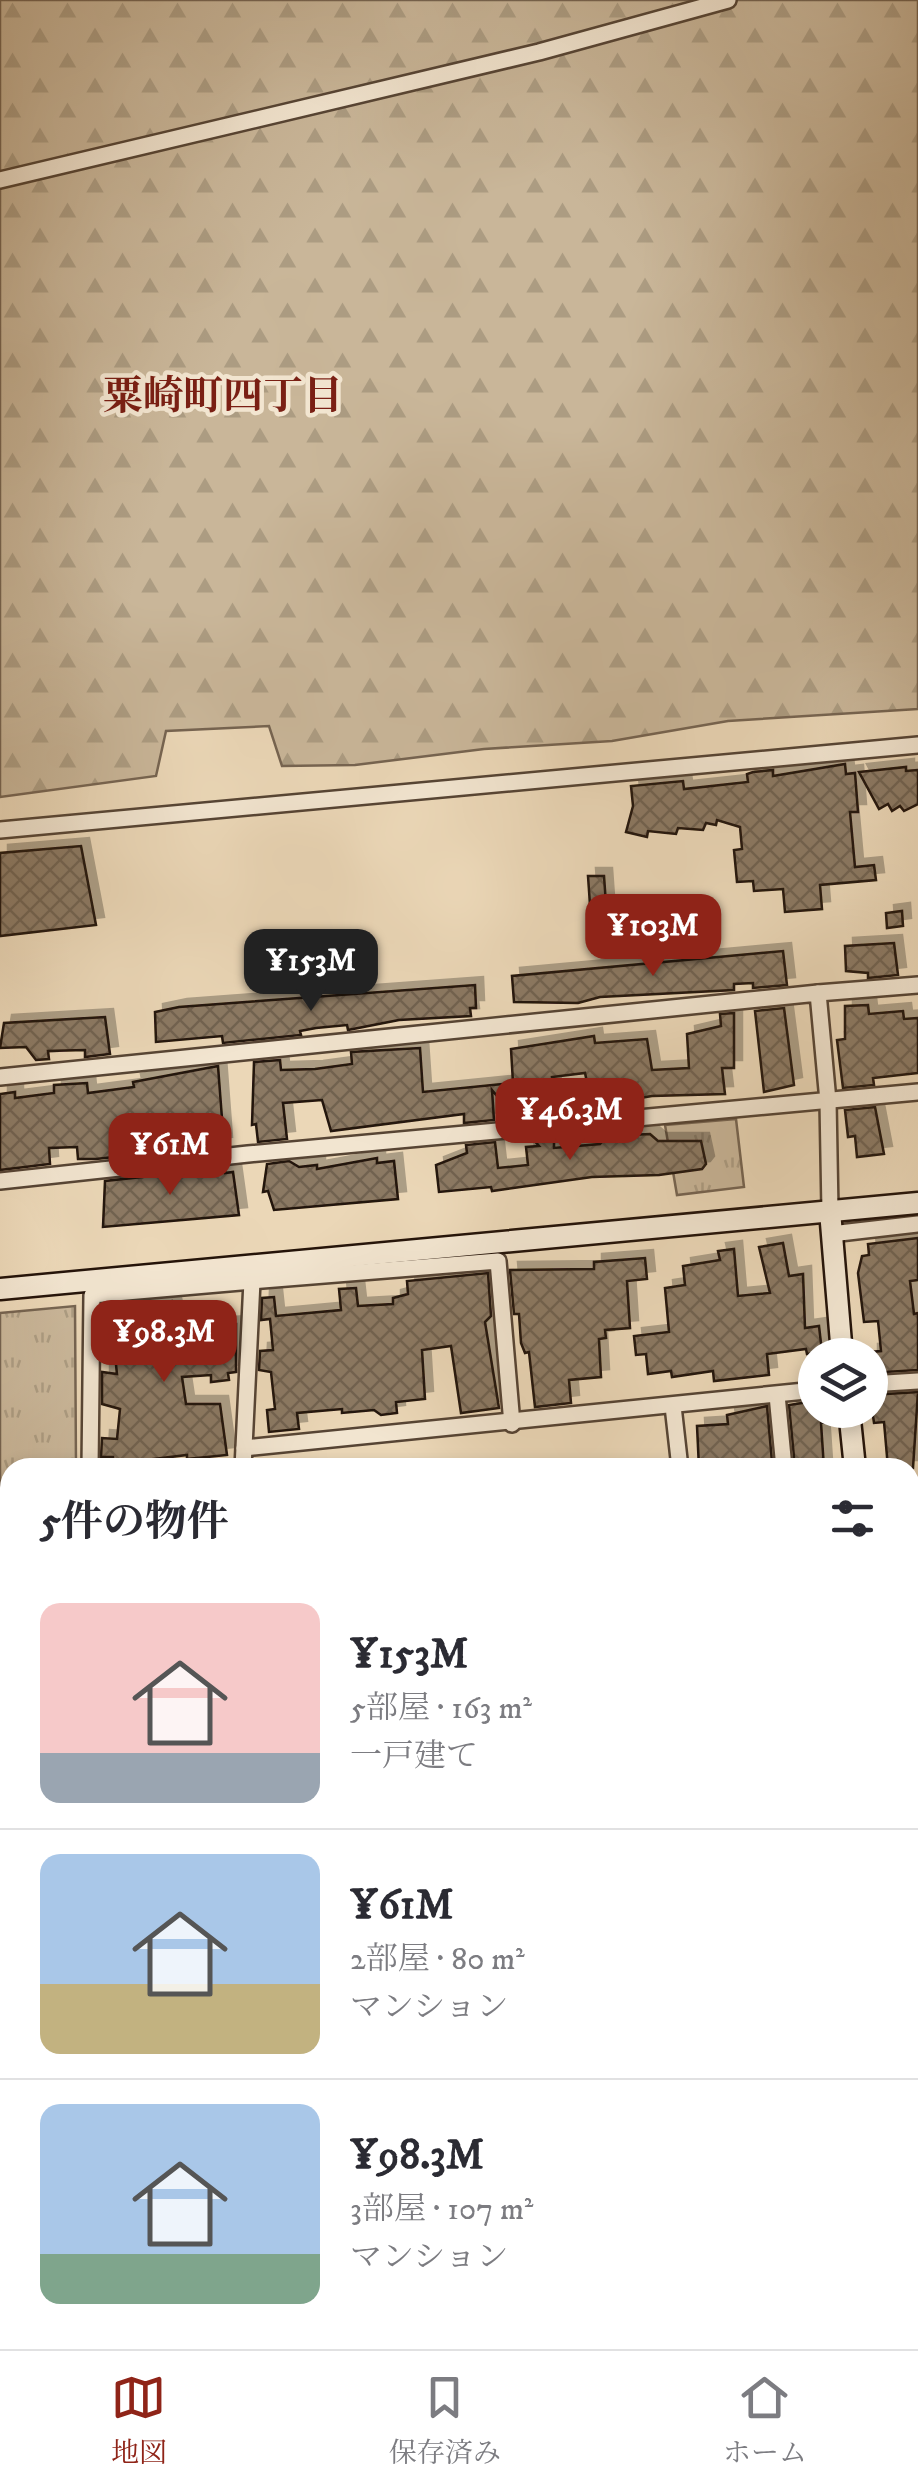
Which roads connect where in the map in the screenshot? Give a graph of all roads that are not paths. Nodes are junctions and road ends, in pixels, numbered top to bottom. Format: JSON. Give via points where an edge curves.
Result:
{"nodes":[{"id":1,"x":728,"y":0,"type":"edge"},
{"id":2,"x":0,"y":180,"type":"edge"},
{"id":3,"x":918,"y":745,"type":"edge"},
{"id":4,"x":0,"y":830,"type":"edge"},
{"id":5,"x":918,"y":985,"type":"edge"},
{"id":6,"x":818,"y":993,"type":"junction"},
{"id":7,"x":0,"y":1076,"type":"edge"},
{"id":8,"x":918,"y":1092,"type":"edge"},
{"id":9,"x":828,"y":1101,"type":"junction"},
{"id":10,"x":0,"y":1181,"type":"edge"},
{"id":11,"x":918,"y":1203,"type":"edge"},
{"id":12,"x":830,"y":1212,"type":"junction"},
{"id":13,"x":918,"y":1224,"type":"edge"},
{"id":14,"x":831,"y":1234,"type":"junction"},
{"id":15,"x":252,"y":1281,"type":"junction"},
{"id":16,"x":0,"y":1288,"type":"edge"},
{"id":17,"x":840,"y":1338,"type":"edge"},
{"id":18,"x":918,"y":1381,"type":"edge"},
{"id":19,"x":888,"y":1383,"type":"edge"},
{"id":20,"x":798,"y":1392,"type":"edge"},
{"id":21,"x":777,"y":1395,"type":"junction"},
{"id":22,"x":672,"y":1406,"type":"junction"},
{"id":23,"x":512,"y":1424,"type":"junction"},
{"id":24,"x":851,"y":1428,"type":"edge"},
{"id":25,"x":244,"y":1448,"type":"junction"},
{"id":26,"x":90,"y":1458,"type":"edge"},
{"id":27,"x":244,"y":1458,"type":"edge"},
{"id":28,"x":679,"y":1458,"type":"edge"},
{"id":29,"x":783,"y":1458,"type":"edge"},
{"id":30,"x":854,"y":1458,"type":"edge"}],
"edges":[{"from":1,"to":2,"type":"street","via":[[539,52]]},
{"from":3,"to":4,"type":"street"},
{"from":5,"to":6,"type":"street"},
{"from":6,"to":7,"type":"street"},
{"from":6,"to":9,"type":"street"},
{"from":8,"to":9,"type":"street"},
{"from":9,"to":10,"type":"street"},
{"from":9,"to":12,"type":"street"},
{"from":11,"to":12,"type":"street"},
{"from":12,"to":14,"type":"street"},
{"from":12,"to":16,"type":"street"},
{"from":13,"to":14,"type":"street"},
{"from":14,"to":17,"type":"street"},
{"from":15,"to":23,"type":"street","via":[[498,1261]]},
{"from":15,"to":25,"type":"street"},
{"from":15,"to":26,"type":"street","via":[[92,1295]]},
{"from":18,"to":19,"type":"street"},
{"from":20,"to":21,"type":"street"},
{"from":21,"to":22,"type":"street"},
{"from":21,"to":29,"type":"street"},
{"from":22,"to":23,"type":"street"},
{"from":22,"to":28,"type":"street"},
{"from":23,"to":25,"type":"street"},
{"from":24,"to":30,"type":"street"},
{"from":25,"to":27,"type":"street"}]}
